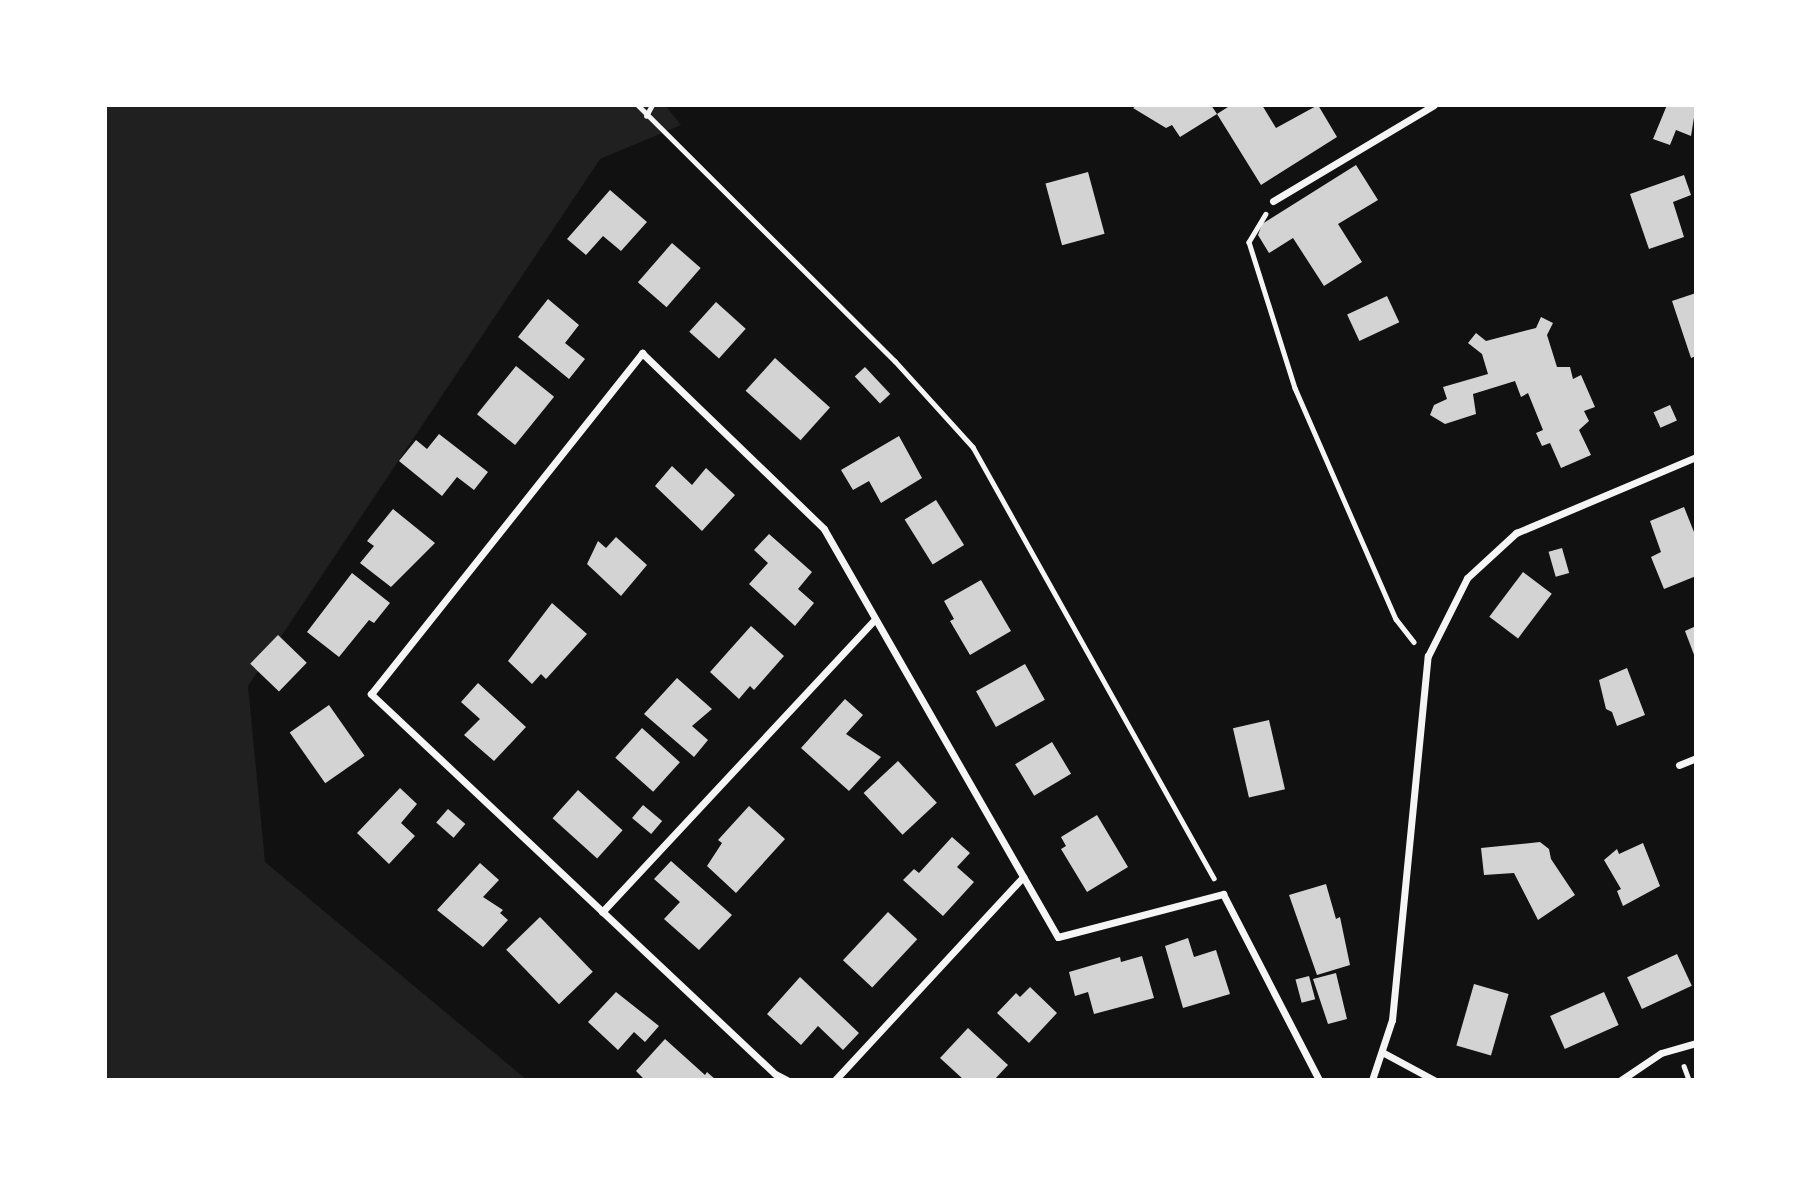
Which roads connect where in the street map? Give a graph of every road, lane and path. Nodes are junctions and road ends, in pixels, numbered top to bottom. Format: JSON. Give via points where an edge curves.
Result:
{"nodes":[{"id":1,"x":638,"y":105,"type":"edge"},
{"id":2,"x":652,"y":105,"type":"edge"},
{"id":3,"x":1434,"y":105,"type":"edge"},
{"id":4,"x":646,"y":116,"type":"junction"},
{"id":5,"x":1273,"y":201,"type":"joint"},
{"id":6,"x":1696,"y":457,"type":"edge"},
{"id":7,"x":876,"y":619,"type":"junction"},
{"id":8,"x":1429,"y":656,"type":"junction"},
{"id":9,"x":1696,"y":758,"type":"edge"},
{"id":10,"x":1679,"y":765,"type":"dead end"},
{"id":11,"x":1023,"y":877,"type":"junction"},
{"id":12,"x":1223,"y":894,"type":"junction"},
{"id":13,"x":603,"y":912,"type":"junction"},
{"id":14,"x":1696,"y":1043,"type":"edge"},
{"id":15,"x":1382,"y":1052,"type":"junction"},
{"id":16,"x":787,"y":1080,"type":"edge"},
{"id":17,"x":835,"y":1080,"type":"edge"},
{"id":18,"x":1319,"y":1080,"type":"edge"},
{"id":19,"x":1373,"y":1080,"type":"edge"},
{"id":20,"x":1434,"y":1080,"type":"edge"},
{"id":21,"x":1621,"y":1080,"type":"edge"}],
"edges":[{"from":1,"to":4,"type":"path"},
{"from":2,"to":4,"type":"path"},
{"from":3,"to":5,"type":"street"},
{"from":4,"to":12,"type":"path","via":[[895,361],[973,447]]},
{"from":5,"to":8,"type":"path","via":[[1249,242],[1295,388],[1396,619]]},
{"from":6,"to":8,"type":"street","via":[[1516,533],[1467,578]]},
{"from":7,"to":11,"type":"street"},
{"from":7,"to":13,"type":"street"},
{"from":7,"to":13,"type":"street","via":[[824,528],[642,353],[371,694]]},
{"from":8,"to":15,"type":"street","via":[[1392,1020]]},
{"from":9,"to":10,"type":"street"},
{"from":11,"to":12,"type":"street","via":[[1058,937]]},
{"from":11,"to":17,"type":"street"},
{"from":12,"to":18,"type":"street"},
{"from":13,"to":16,"type":"street","via":[[775,1074]]},
{"from":14,"to":21,"type":"street","via":[[1661,1053]]},
{"from":15,"to":19,"type":"street"},
{"from":15,"to":20,"type":"street"}]}
